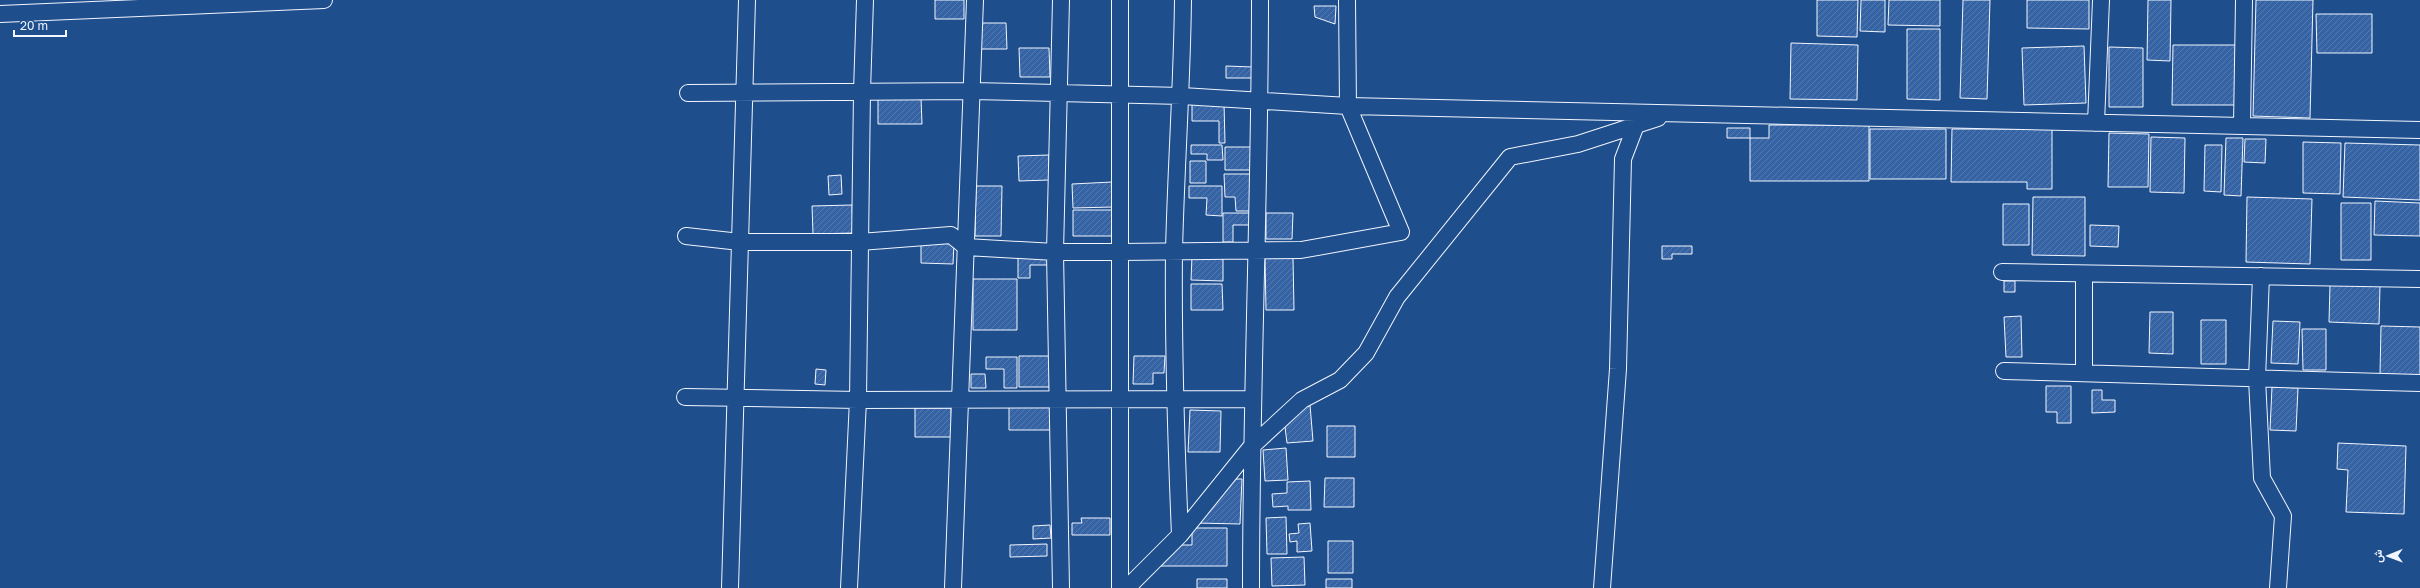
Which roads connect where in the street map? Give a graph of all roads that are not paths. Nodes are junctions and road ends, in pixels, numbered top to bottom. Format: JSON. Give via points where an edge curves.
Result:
{"nodes":[{"id":1,"x":324,"y":0,"type":"edge"},
{"id":2,"x":747,"y":0,"type":"edge"},
{"id":3,"x":865,"y":0,"type":"edge"},
{"id":4,"x":974,"y":0,"type":"edge"},
{"id":5,"x":1061,"y":0,"type":"edge"},
{"id":6,"x":1120,"y":0,"type":"edge"},
{"id":7,"x":1184,"y":0,"type":"edge"},
{"id":8,"x":1260,"y":0,"type":"edge"},
{"id":9,"x":1347,"y":0,"type":"edge"},
{"id":10,"x":2101,"y":0,"type":"edge"},
{"id":11,"x":2244,"y":0,"type":"edge"},
{"id":12,"x":0,"y":14,"type":"edge"},
{"id":13,"x":862,"y":91,"type":"junction"},
{"id":14,"x":972,"y":91,"type":"junction"},
{"id":15,"x":688,"y":93,"type":"dead end"},
{"id":16,"x":1059,"y":93,"type":"junction"},
{"id":17,"x":744,"y":94,"type":"junction"},
{"id":18,"x":1120,"y":94,"type":"junction"},
{"id":19,"x":1182,"y":96,"type":"junction"},
{"id":20,"x":1260,"y":102,"type":"junction"},
{"id":21,"x":1348,"y":106,"type":"junction"},
{"id":22,"x":1670,"y":114,"type":"junction"},
{"id":23,"x":2096,"y":123,"type":"junction"},
{"id":24,"x":1636,"y":125,"type":"junction"},
{"id":25,"x":2242,"y":126,"type":"junction"},
{"id":26,"x":2420,"y":130,"type":"edge"},
{"id":27,"x":686,"y":236,"type":"dead end"},
{"id":28,"x":740,"y":242,"type":"junction"},
{"id":29,"x":860,"y":242,"type":"junction"},
{"id":30,"x":966,"y":247,"type":"junction"},
{"id":31,"x":1258,"y":249,"type":"junction"},
{"id":32,"x":1174,"y":250,"type":"junction"},
{"id":33,"x":1055,"y":252,"type":"junction"},
{"id":34,"x":1121,"y":252,"type":"junction"},
{"id":35,"x":2002,"y":272,"type":"dead end"},
{"id":36,"x":2084,"y":274,"type":"junction"},
{"id":37,"x":2261,"y":276,"type":"junction"},
{"id":38,"x":2420,"y":279,"type":"edge"},
{"id":39,"x":2004,"y":371,"type":"dead end"},
{"id":40,"x":2084,"y":373,"type":"junction"},
{"id":41,"x":2257,"y":379,"type":"junction"},
{"id":42,"x":2420,"y":383,"type":"edge"},
{"id":43,"x":685,"y":397,"type":"dead end"},
{"id":44,"x":736,"y":398,"type":"junction"},
{"id":45,"x":960,"y":399,"type":"junction"},
{"id":46,"x":1058,"y":399,"type":"junction"},
{"id":47,"x":1121,"y":399,"type":"junction"},
{"id":48,"x":858,"y":400,"type":"junction"},
{"id":49,"x":1252,"y":400,"type":"junction"},
{"id":50,"x":1175,"y":401,"type":"junction"},
{"id":51,"x":1251,"y":447,"type":"junction"},
{"id":52,"x":1180,"y":535,"type":"junction"},
{"id":53,"x":730,"y":588,"type":"edge"},
{"id":54,"x":849,"y":588,"type":"edge"},
{"id":55,"x":953,"y":588,"type":"edge"},
{"id":56,"x":1060,"y":588,"type":"edge"},
{"id":57,"x":1120,"y":588,"type":"edge"},
{"id":58,"x":1127,"y":588,"type":"edge"},
{"id":59,"x":1251,"y":588,"type":"edge"},
{"id":60,"x":1602,"y":588,"type":"edge"},
{"id":61,"x":2278,"y":588,"type":"edge"}],
"edges":[{"from":1,"to":12,"type":"street"},
{"from":2,"to":17,"type":"street"},
{"from":3,"to":13,"type":"street"},
{"from":4,"to":14,"type":"street"},
{"from":5,"to":16,"type":"street"},
{"from":6,"to":18,"type":"street"},
{"from":7,"to":19,"type":"street"},
{"from":8,"to":20,"type":"street"},
{"from":9,"to":21,"type":"street"},
{"from":10,"to":23,"type":"street"},
{"from":11,"to":25,"type":"street"},
{"from":13,"to":14,"type":"street"},
{"from":13,"to":17,"type":"street"},
{"from":13,"to":29,"type":"street"},
{"from":14,"to":16,"type":"street"},
{"from":14,"to":30,"type":"street"},
{"from":15,"to":17,"type":"street"},
{"from":16,"to":18,"type":"street"},
{"from":16,"to":33,"type":"street"},
{"from":17,"to":28,"type":"street"},
{"from":18,"to":19,"type":"street"},
{"from":18,"to":34,"type":"street"},
{"from":19,"to":20,"type":"street"},
{"from":19,"to":32,"type":"street"},
{"from":20,"to":21,"type":"street"},
{"from":20,"to":31,"type":"street"},
{"from":21,"to":22,"type":"street"},
{"from":21,"to":31,"type":"street","via":[[1401,232],[1301,250]]},
{"from":22,"to":23,"type":"street"},
{"from":22,"to":24,"type":"street"},
{"from":23,"to":25,"type":"street"},
{"from":24,"to":51,"type":"street","via":[[1578,144],[1510,157],[1397,297],[1366,353],[1340,380],[1302,400]]},
{"from":24,"to":60,"type":"street","via":[[1623,159],[1618,368]]},
{"from":25,"to":26,"type":"street"},
{"from":27,"to":28,"type":"street"},
{"from":28,"to":29,"type":"street"},
{"from":28,"to":44,"type":"street"},
{"from":29,"to":30,"type":"street","via":[[951,235]]},
{"from":29,"to":48,"type":"street"},
{"from":30,"to":33,"type":"street"},
{"from":30,"to":45,"type":"street"},
{"from":31,"to":32,"type":"street"},
{"from":31,"to":49,"type":"street"},
{"from":32,"to":34,"type":"street"},
{"from":32,"to":50,"type":"street"},
{"from":33,"to":34,"type":"street"},
{"from":33,"to":46,"type":"street"},
{"from":34,"to":47,"type":"street"},
{"from":35,"to":36,"type":"street"},
{"from":36,"to":37,"type":"street"},
{"from":36,"to":40,"type":"street"},
{"from":37,"to":38,"type":"street"},
{"from":37,"to":41,"type":"street"},
{"from":39,"to":40,"type":"street"},
{"from":40,"to":41,"type":"street"},
{"from":41,"to":42,"type":"street"},
{"from":41,"to":61,"type":"street","via":[[2262,478],[2283,516]]},
{"from":43,"to":44,"type":"street"},
{"from":44,"to":48,"type":"street"},
{"from":44,"to":53,"type":"street"},
{"from":45,"to":46,"type":"street"},
{"from":45,"to":48,"type":"street"},
{"from":45,"to":55,"type":"street"},
{"from":46,"to":47,"type":"street"},
{"from":46,"to":56,"type":"street"},
{"from":47,"to":50,"type":"street"},
{"from":47,"to":57,"type":"street"},
{"from":48,"to":54,"type":"street"},
{"from":49,"to":50,"type":"street"},
{"from":49,"to":51,"type":"street"},
{"from":50,"to":52,"type":"street"},
{"from":51,"to":52,"type":"street"},
{"from":51,"to":59,"type":"street"},
{"from":52,"to":58,"type":"street"}]}
